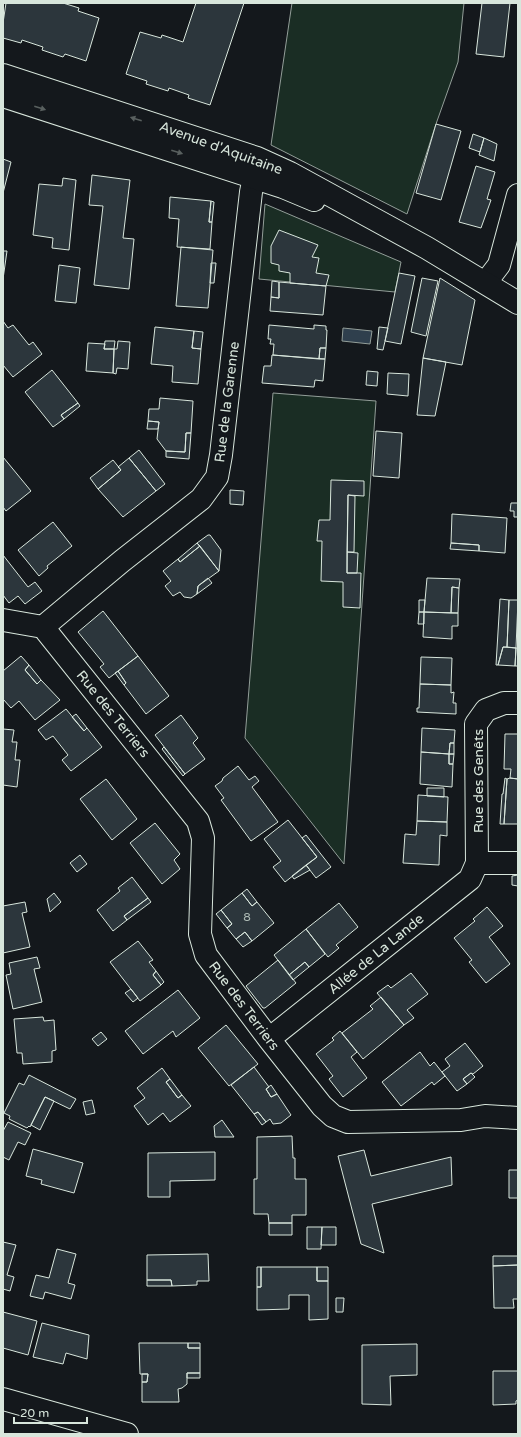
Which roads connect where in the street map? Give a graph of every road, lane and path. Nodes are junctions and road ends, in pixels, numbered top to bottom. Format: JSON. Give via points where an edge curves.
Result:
{"nodes":[{"id":1,"x":3,"y":75,"type":"edge"},
{"id":2,"x":3,"y":96,"type":"edge"},
{"id":3,"x":255,"y":168,"type":"junction"},
{"id":4,"x":518,"y":195,"type":"edge"},
{"id":5,"x":486,"y":282,"type":"junction"},
{"id":6,"x":518,"y":303,"type":"edge"},
{"id":7,"x":3,"y":620,"type":"edge"},
{"id":8,"x":43,"y":627,"type":"junction"},
{"id":9,"x":518,"y":703,"type":"edge"},
{"id":10,"x":477,"y":863,"type":"junction"},
{"id":11,"x":518,"y":863,"type":"edge"},
{"id":12,"x":269,"y":1039,"type":"junction"},
{"id":13,"x":518,"y":1118,"type":"edge"},
{"id":14,"x":3,"y":1399,"type":"edge"},
{"id":15,"x":127,"y":1434,"type":"edge"}],
"edges":[{"from":3,"to":1,"type":"street","name":"Avenue d'Aquitaine","one_way":true},
{"from":2,"to":3,"type":"street","name":"Avenue d'Aquitaine","one_way":true},
{"from":3,"to":5,"type":"street","name":"Avenue d'Aquitaine","via":[[290,173]]},
{"from":3,"to":8,"type":"street","name":"Rue de la Garenne","via":[[217,477],[201,498]]},
{"from":4,"to":5,"type":"street","via":[[498,265]]},
{"from":5,"to":6,"type":"street","name":"Avenue d'Aquitaine"},
{"from":7,"to":8,"type":"street"},
{"from":8,"to":12,"type":"street","name":"Rue des Terriers","via":[[198,821],[203,838],[200,934],[206,955]]},
{"from":9,"to":10,"type":"street","name":"Rue des Genêts","via":[[504,703],[486,710],[476,724]]},
{"from":10,"to":11,"type":"street"},
{"from":10,"to":12,"type":"street","name":"Allée de La Lande","via":[[470,879]]},
{"from":12,"to":13,"type":"street","name":"Rue des Terriers","via":[[322,1106],[333,1116],[348,1122],[461,1120],[485,1116]]},
{"from":14,"to":15,"type":"street"}]}
